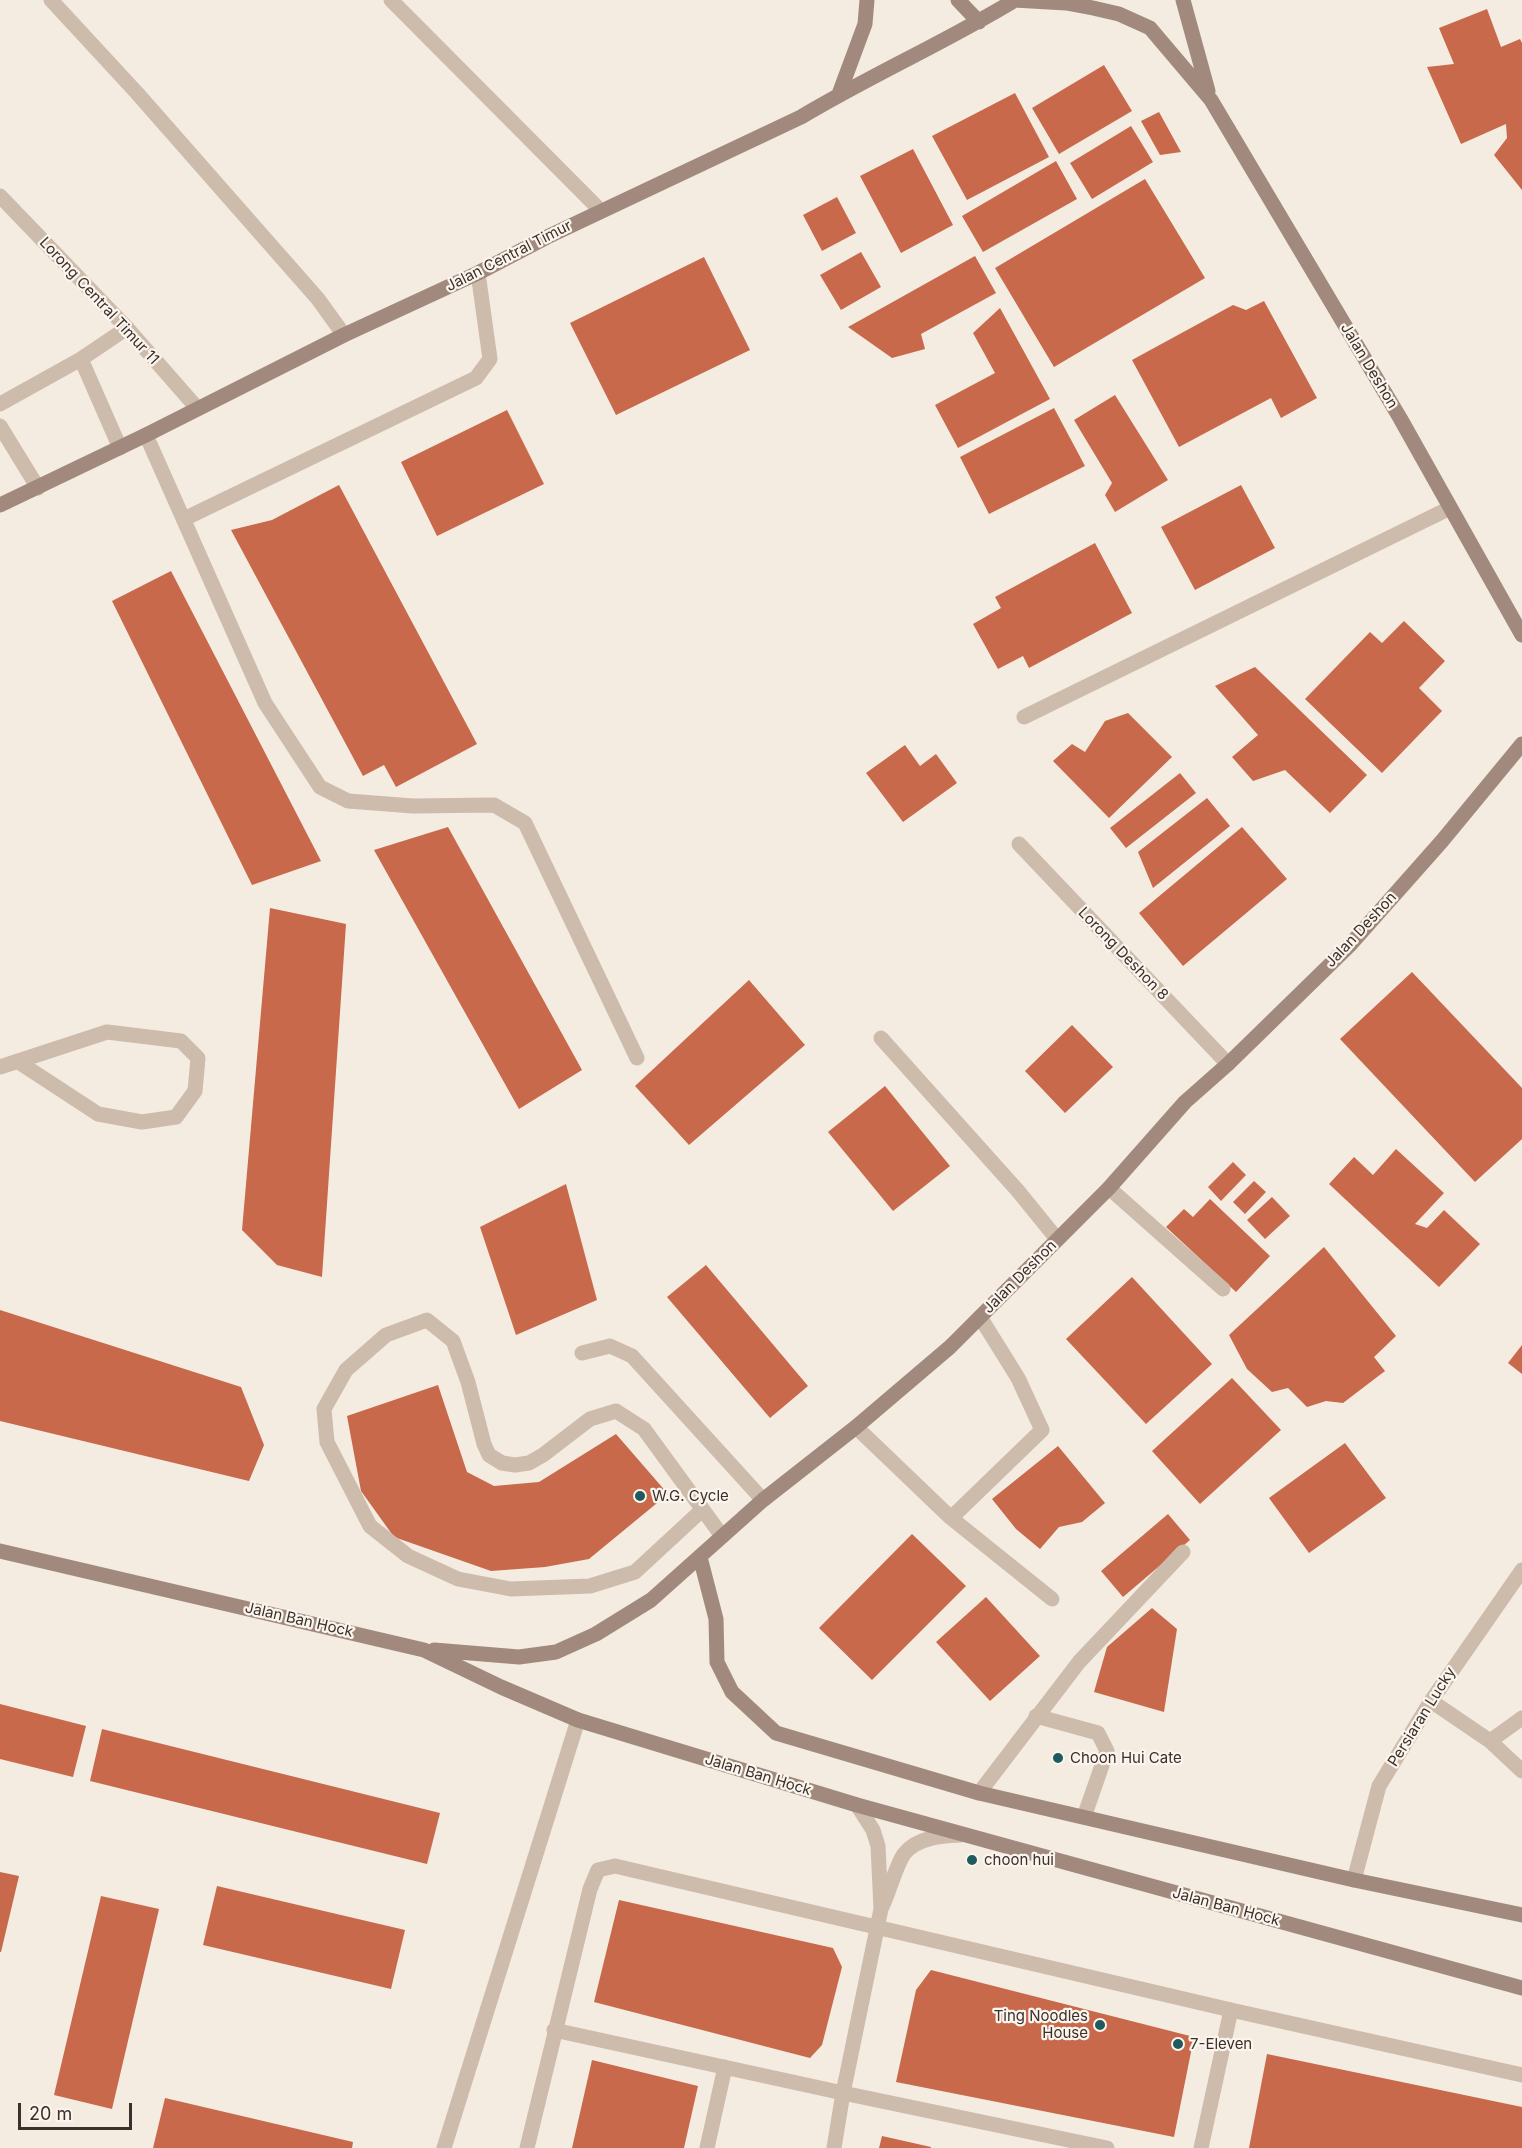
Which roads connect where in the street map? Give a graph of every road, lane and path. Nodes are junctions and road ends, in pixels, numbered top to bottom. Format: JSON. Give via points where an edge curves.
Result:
{"nodes":[{"id":1,"x":51,"y":0,"type":"edge"},
{"id":2,"x":391,"y":0,"type":"edge"},
{"id":3,"x":867,"y":0,"type":"edge"},
{"id":4,"x":958,"y":0,"type":"edge"},
{"id":5,"x":1015,"y":0,"type":"edge"},
{"id":6,"x":1183,"y":0,"type":"edge"},
{"id":7,"x":979,"y":22,"type":"junction"},
{"id":8,"x":839,"y":94,"type":"junction"},
{"id":9,"x":1211,"y":100,"type":"junction"},
{"id":10,"x":0,"y":196,"type":"edge"},
{"id":11,"x":601,"y":211,"type":"junction"},
{"id":12,"x":478,"y":273,"type":"junction"},
{"id":13,"x":127,"y":328,"type":"junction"},
{"id":14,"x":344,"y":335,"type":"junction"},
{"id":15,"x":81,"y":359,"type":"junction"},
{"id":16,"x":0,"y":404,"type":"edge"},
{"id":17,"x":197,"y":408,"type":"junction"},
{"id":18,"x":0,"y":426,"type":"edge"},
{"id":19,"x":146,"y":435,"type":"junction"},
{"id":20,"x":120,"y":448,"type":"junction"},
{"id":21,"x":38,"y":488,"type":"junction"},
{"id":22,"x":0,"y":505,"type":"edge"},
{"id":23,"x":1450,"y":508,"type":"junction"},
{"id":24,"x":184,"y":519,"type":"junction"},
{"id":25,"x":1522,"y":635,"type":"edge"},
{"id":26,"x":1024,"y":717,"type":"dead end"},
{"id":27,"x":1522,"y":744,"type":"edge"},
{"id":28,"x":1019,"y":844,"type":"dead end"},
{"id":29,"x":881,"y":1038,"type":"dead end"},
{"id":30,"x":637,"y":1058,"type":"dead end"},
{"id":31,"x":17,"y":1062,"type":"junction"},
{"id":32,"x":1228,"y":1064,"type":"junction"},
{"id":33,"x":0,"y":1067,"type":"edge"},
{"id":34,"x":1109,"y":1188,"type":"junction"},
{"id":35,"x":1057,"y":1239,"type":"junction"},
{"id":36,"x":1223,"y":1289,"type":"dead end"},
{"id":37,"x":980,"y":1317,"type":"junction"},
{"id":38,"x":582,"y":1353,"type":"dead end"},
{"id":39,"x":856,"y":1427,"type":"junction"},
{"id":40,"x":763,"y":1500,"type":"junction"},
{"id":41,"x":702,"y":1510,"type":"junction"},
{"id":42,"x":951,"y":1518,"type":"junction"},
{"id":43,"x":722,"y":1536,"type":"junction"},
{"id":44,"x":0,"y":1551,"type":"edge"},
{"id":45,"x":1183,"y":1552,"type":"dead end"},
{"id":46,"x":700,"y":1557,"type":"junction"},
{"id":47,"x":1522,"y":1570,"type":"edge"},
{"id":48,"x":1052,"y":1599,"type":"dead end"},
{"id":49,"x":424,"y":1650,"type":"junction"},
{"id":50,"x":1431,"y":1701,"type":"junction"},
{"id":51,"x":1036,"y":1716,"type":"junction"},
{"id":52,"x":1522,"y":1718,"type":"edge"},
{"id":53,"x":578,"y":1720,"type":"junction"},
{"id":54,"x":1490,"y":1741,"type":"junction"},
{"id":55,"x":1522,"y":1771,"type":"edge"},
{"id":56,"x":979,"y":1793,"type":"junction"},
{"id":57,"x":857,"y":1805,"type":"junction"},
{"id":58,"x":1083,"y":1817,"type":"junction"},
{"id":59,"x":964,"y":1835,"type":"junction"},
{"id":60,"x":1354,"y":1880,"type":"junction"},
{"id":61,"x":881,"y":1908,"type":"junction"},
{"id":62,"x":1522,"y":1916,"type":"edge"},
{"id":63,"x":878,"y":1928,"type":"junction"},
{"id":64,"x":1522,"y":1988,"type":"edge"},
{"id":65,"x":1231,"y":2010,"type":"junction"},
{"id":66,"x":554,"y":2030,"type":"junction"},
{"id":67,"x":725,"y":2067,"type":"junction"},
{"id":68,"x":1522,"y":2075,"type":"edge"},
{"id":69,"x":843,"y":2093,"type":"junction"},
{"id":70,"x":444,"y":2148,"type":"edge"},
{"id":71,"x":528,"y":2148,"type":"edge"},
{"id":72,"x":707,"y":2148,"type":"edge"},
{"id":73,"x":834,"y":2148,"type":"edge"},
{"id":74,"x":1107,"y":2148,"type":"edge"},
{"id":75,"x":1201,"y":2148,"type":"edge"}],
"edges":[{"from":1,"to":14,"type":"street","via":[[318,299]]},
{"from":2,"to":11,"type":"street"},
{"from":3,"to":8,"type":"main road","via":[[865,24]]},
{"from":4,"to":7,"type":"main road"},
{"from":5,"to":7,"type":"main road","name":"Jalan Central Timur"},
{"from":5,"to":9,"type":"main road","via":[[1093,8],[1150,28]]},
{"from":6,"to":9,"type":"main road"},
{"from":7,"to":8,"type":"main road","name":"Jalan Central Timur"},
{"from":8,"to":11,"type":"main road","name":"Jalan Central Timur","via":[[801,117]]},
{"from":9,"to":23,"type":"main road","name":"Jalan Deshon"},
{"from":10,"to":13,"type":"street","name":"Lorong Central Timur 11"},
{"from":11,"to":12,"type":"main road","name":"Jalan Central Timur"},
{"from":12,"to":14,"type":"main road","name":"Jalan Central Timur"},
{"from":12,"to":24,"type":"street","via":[[490,358],[476,378]]},
{"from":13,"to":15,"type":"street"},
{"from":13,"to":17,"type":"street","name":"Lorong Central Timur 11"},
{"from":14,"to":17,"type":"main road","name":"Jalan Central Timur"},
{"from":15,"to":16,"type":"street"},
{"from":15,"to":20,"type":"street"},
{"from":17,"to":19,"type":"main road","name":"Jalan Central Timur"},
{"from":18,"to":21,"type":"street"},
{"from":19,"to":20,"type":"main road","name":"Jalan Central Timur"},
{"from":19,"to":24,"type":"street"},
{"from":20,"to":21,"type":"main road","name":"Jalan Central Timur"},
{"from":21,"to":22,"type":"main road","name":"Jalan Central Timur"},
{"from":23,"to":25,"type":"main road","name":"Jalan Deshon"},
{"from":23,"to":26,"type":"street"},
{"from":24,"to":30,"type":"street","via":[[265,703],[320,787],[348,801],[413,806],[494,805],[525,823]]},
{"from":27,"to":32,"type":"main road","name":"Jalan Deshon","via":[[1349,946]]},
{"from":28,"to":32,"type":"street","name":"Lorong Deshon 8"},
{"from":29,"to":35,"type":"street"},
{"from":31,"to":31,"type":"street","via":[[107,1032],[181,1041],[198,1058],[195,1091],[176,1117],[142,1122],[98,1114]]},
{"from":31,"to":33,"type":"street"},
{"from":32,"to":34,"type":"main road","name":"Jalan Deshon","via":[[1185,1102]]},
{"from":34,"to":35,"type":"main road","name":"Jalan Deshon"},
{"from":34,"to":36,"type":"street"},
{"from":35,"to":37,"type":"main road","name":"Jalan Deshon"},
{"from":37,"to":39,"type":"main road","name":"Jalan Deshon"},
{"from":37,"to":42,"type":"street","via":[[1018,1378],[1042,1430]]},
{"from":38,"to":40,"type":"street","via":[[610,1346],[632,1356]]},
{"from":39,"to":40,"type":"main road","name":"Jalan Deshon"},
{"from":39,"to":42,"type":"street"},
{"from":40,"to":43,"type":"main road","name":"Jalan Deshon"},
{"from":41,"to":41,"type":"street","via":[[635,1572],[590,1587],[511,1589],[458,1579],[408,1556],[370,1526],[327,1442],[324,1409],[354,1363],[387,1335],[427,1320],[453,1341],[489,1455],[502,1463],[529,1463],[590,1419],[616,1411],[644,1429]]},
{"from":41,"to":43,"type":"street"},
{"from":42,"to":48,"type":"street"},
{"from":43,"to":46,"type":"main road","name":"Jalan Deshon"},
{"from":44,"to":49,"type":"main road","name":"Jalan Ban Hock"},
{"from":45,"to":51,"type":"street","via":[[1079,1662]]},
{"from":46,"to":49,"type":"main road","name":"Jalan Deshon","via":[[651,1600],[597,1635],[556,1652],[519,1657]]},
{"from":46,"to":56,"type":"main road","via":[[716,1619],[717,1662],[732,1692],[776,1733]]},
{"from":47,"to":50,"type":"street","name":"Persiaran Lucky"},
{"from":49,"to":53,"type":"main road","name":"Jalan Ban Hock"},
{"from":50,"to":54,"type":"street"},
{"from":50,"to":60,"type":"street","name":"Persiaran Lucky","via":[[1379,1786]]},
{"from":51,"to":56,"type":"street"},
{"from":51,"to":58,"type":"street","via":[[1098,1733],[1107,1751]]},
{"from":52,"to":54,"type":"street"},
{"from":53,"to":57,"type":"main road","name":"Jalan Ban Hock"},
{"from":53,"to":70,"type":"street"},
{"from":54,"to":55,"type":"street"},
{"from":56,"to":58,"type":"main road"},
{"from":57,"to":59,"type":"main road","name":"Jalan Ban Hock"},
{"from":57,"to":61,"type":"street","via":[[878,1846]]},
{"from":58,"to":60,"type":"main road"},
{"from":59,"to":61,"type":"street","via":[[922,1840],[904,1854]]},
{"from":59,"to":64,"type":"main road","name":"Jalan Ban Hock"},
{"from":60,"to":62,"type":"main road"},
{"from":61,"to":63,"type":"street"},
{"from":63,"to":65,"type":"street"},
{"from":63,"to":66,"type":"street","via":[[615,1866],[598,1870]]},
{"from":63,"to":69,"type":"street"},
{"from":65,"to":68,"type":"street"},
{"from":65,"to":75,"type":"street"},
{"from":66,"to":67,"type":"street"},
{"from":66,"to":71,"type":"street"},
{"from":67,"to":69,"type":"street"},
{"from":67,"to":72,"type":"street"},
{"from":69,"to":73,"type":"street"},
{"from":69,"to":74,"type":"street"}]}
